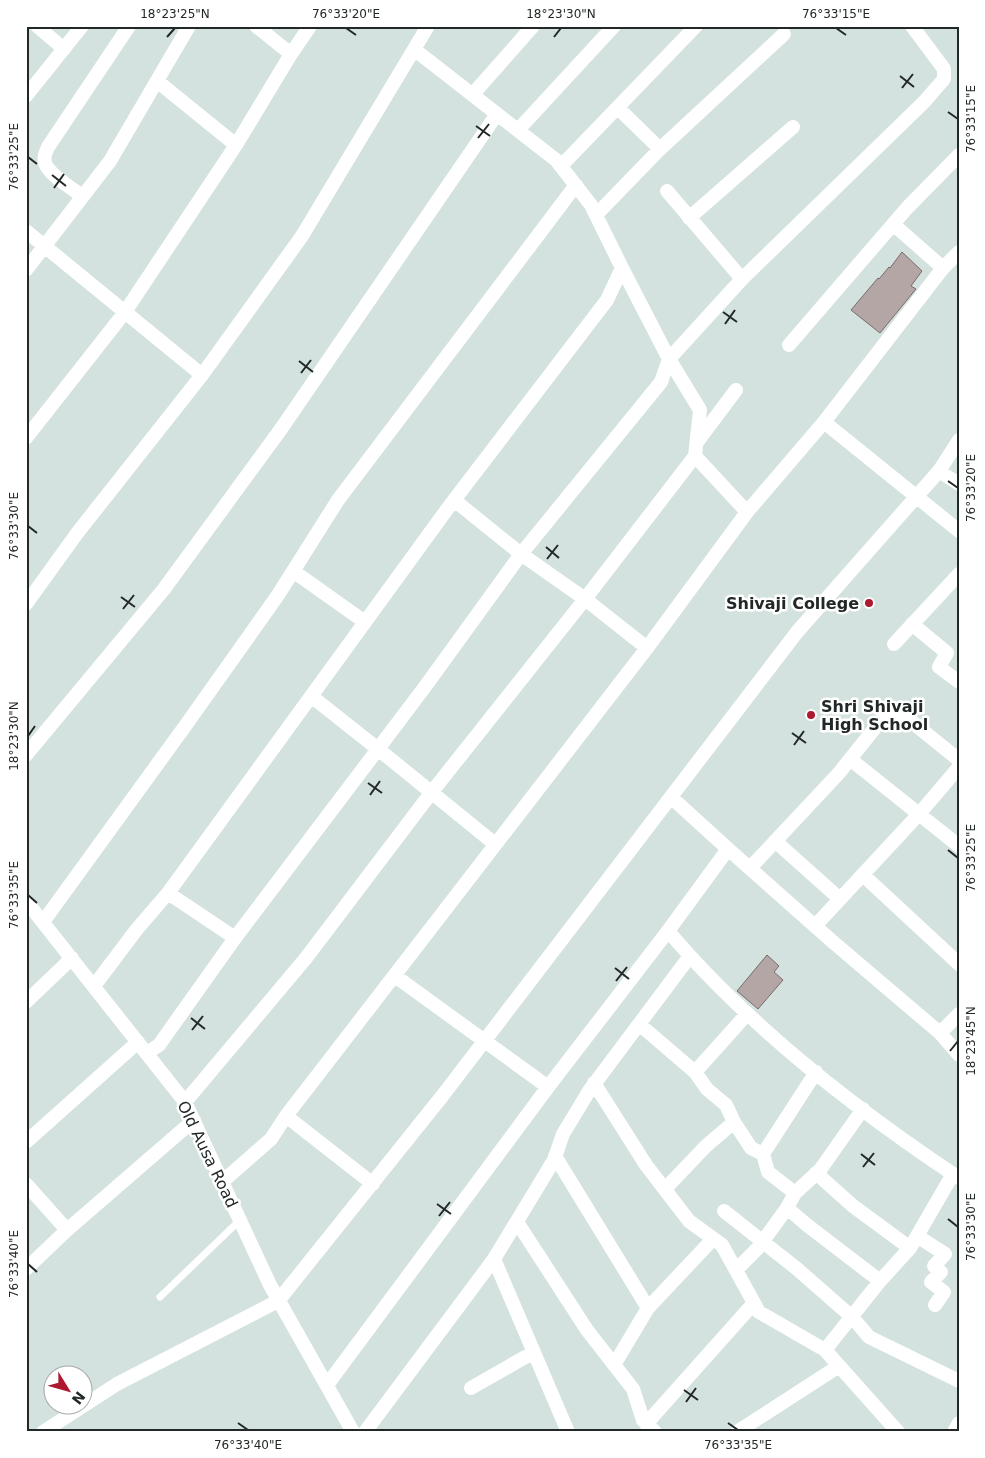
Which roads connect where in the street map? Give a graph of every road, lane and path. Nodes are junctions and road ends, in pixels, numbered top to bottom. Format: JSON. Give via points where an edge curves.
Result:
{"nodes":[{"id":1,"x":37,"y":26,"type":"edge"},
{"id":2,"x":82,"y":26,"type":"edge"},
{"id":3,"x":129,"y":26,"type":"edge"},
{"id":4,"x":189,"y":26,"type":"edge"},
{"id":5,"x":256,"y":26,"type":"edge"},
{"id":6,"x":310,"y":26,"type":"edge"},
{"id":7,"x":428,"y":26,"type":"edge"},
{"id":8,"x":533,"y":26,"type":"edge"},
{"id":9,"x":614,"y":26,"type":"edge"},
{"id":10,"x":696,"y":26,"type":"edge"},
{"id":11,"x":912,"y":26,"type":"edge"},
{"id":12,"x":784,"y":34,"type":"dead end"},
{"id":13,"x":64,"y":49,"type":"junction"},
{"id":14,"x":416,"y":50,"type":"junction"},
{"id":15,"x":291,"y":54,"type":"junction"},
{"id":16,"x":157,"y":81,"type":"junction"},
{"id":17,"x":473,"y":94,"type":"junction"},
{"id":18,"x":26,"y":96,"type":"edge"},
{"id":19,"x":618,"y":108,"type":"junction"},
{"id":20,"x":497,"y":114,"type":"junction"},
{"id":21,"x":793,"y":127,"type":"dead end"},
{"id":22,"x":518,"y":130,"type":"junction"},
{"id":23,"x":236,"y":145,"type":"junction"},
{"id":24,"x":660,"y":149,"type":"junction"},
{"id":25,"x":959,"y":155,"type":"edge"},
{"id":26,"x":561,"y":166,"type":"junction"},
{"id":27,"x":576,"y":185,"type":"junction"},
{"id":28,"x":666,"y":191,"type":"dead end"},
{"id":29,"x":82,"y":196,"type":"junction"},
{"id":30,"x":596,"y":215,"type":"junction"},
{"id":31,"x":689,"y":218,"type":"junction"},
{"id":32,"x":893,"y":224,"type":"junction"},
{"id":33,"x":26,"y":231,"type":"edge"},
{"id":34,"x":44,"y":245,"type":"junction"},
{"id":35,"x":959,"y":252,"type":"edge"},
{"id":36,"x":622,"y":268,"type":"junction"},
{"id":37,"x":943,"y":268,"type":"junction"},
{"id":38,"x":26,"y":270,"type":"edge"},
{"id":39,"x":742,"y":279,"type":"junction"},
{"id":40,"x":125,"y":312,"type":"junction"},
{"id":41,"x":790,"y":345,"type":"dead end"},
{"id":42,"x":669,"y":358,"type":"junction"},
{"id":43,"x":202,"y":375,"type":"junction"},
{"id":44,"x":736,"y":390,"type":"dead end"},
{"id":45,"x":31,"y":422,"type":"edge"},
{"id":46,"x":824,"y":422,"type":"junction"},
{"id":47,"x":26,"y":438,"type":"edge"},
{"id":48,"x":959,"y":440,"type":"edge"},
{"id":49,"x":696,"y":449,"type":"junction"},
{"id":50,"x":939,"y":471,"type":"junction"},
{"id":51,"x":959,"y":484,"type":"edge"},
{"id":52,"x":916,"y":497,"type":"junction"},
{"id":53,"x":454,"y":500,"type":"junction"},
{"id":54,"x":747,"y":512,"type":"junction"},
{"id":55,"x":959,"y":531,"type":"edge"},
{"id":56,"x":521,"y":554,"type":"junction"},
{"id":57,"x":293,"y":571,"type":"junction"},
{"id":58,"x":959,"y":574,"type":"edge"},
{"id":59,"x":585,"y":599,"type":"junction"},
{"id":60,"x":26,"y":604,"type":"edge"},
{"id":61,"x":365,"y":622,"type":"junction"},
{"id":62,"x":912,"y":624,"type":"junction"},
{"id":63,"x":894,"y":644,"type":"dead end"},
{"id":64,"x":646,"y":648,"type":"junction"},
{"id":65,"x":959,"y":682,"type":"edge"},
{"id":66,"x":311,"y":696,"type":"junction"},
{"id":67,"x":378,"y":749,"type":"junction"},
{"id":68,"x":26,"y":755,"type":"edge"},
{"id":69,"x":850,"y":759,"type":"junction"},
{"id":70,"x":959,"y":760,"type":"edge"},
{"id":71,"x":959,"y":767,"type":"edge"},
{"id":72,"x":431,"y":793,"type":"junction"},
{"id":73,"x":672,"y":798,"type":"junction"},
{"id":74,"x":919,"y":814,"type":"junction"},
{"id":75,"x":775,"y":841,"type":"junction"},
{"id":76,"x":495,"y":844,"type":"junction"},
{"id":77,"x":959,"y":846,"type":"edge"},
{"id":78,"x":728,"y":849,"type":"junction"},
{"id":79,"x":750,"y":868,"type":"junction"},
{"id":80,"x":863,"y":875,"type":"junction"},
{"id":81,"x":168,"y":893,"type":"junction"},
{"id":82,"x":840,"y":900,"type":"junction"},
{"id":83,"x":26,"y":901,"type":"edge"},
{"id":84,"x":43,"y":922,"type":"junction"},
{"id":85,"x":815,"y":926,"type":"junction"},
{"id":86,"x":668,"y":930,"type":"junction"},
{"id":87,"x":235,"y":938,"type":"junction"},
{"id":88,"x":690,"y":956,"type":"junction"},
{"id":89,"x":72,"y":958,"type":"junction"},
{"id":90,"x":959,"y":964,"type":"edge"},
{"id":91,"x":395,"y":976,"type":"junction"},
{"id":92,"x":94,"y":986,"type":"junction"},
{"id":93,"x":26,"y":1002,"type":"edge"},
{"id":94,"x":747,"y":1014,"type":"junction"},
{"id":95,"x":959,"y":1014,"type":"edge"},
{"id":96,"x":639,"y":1024,"type":"junction"},
{"id":97,"x":940,"y":1033,"type":"junction"},
{"id":98,"x":485,"y":1040,"type":"junction"},
{"id":99,"x":142,"y":1047,"type":"junction"},
{"id":100,"x":959,"y":1055,"type":"edge"},
{"id":101,"x":695,"y":1072,"type":"junction"},
{"id":102,"x":816,"y":1072,"type":"junction"},
{"id":103,"x":594,"y":1083,"type":"junction"},
{"id":104,"x":548,"y":1088,"type":"junction"},
{"id":105,"x":185,"y":1102,"type":"junction"},
{"id":106,"x":864,"y":1109,"type":"junction"},
{"id":107,"x":286,"y":1116,"type":"junction"},
{"id":108,"x":194,"y":1120,"type":"junction"},
{"id":109,"x":734,"y":1122,"type":"junction"},
{"id":110,"x":26,"y":1142,"type":"edge"},
{"id":111,"x":763,"y":1154,"type":"junction"},
{"id":112,"x":555,"y":1156,"type":"junction"},
{"id":113,"x":816,"y":1173,"type":"junction"},
{"id":114,"x":956,"y":1176,"type":"edge"},
{"id":115,"x":222,"y":1182,"type":"junction"},
{"id":116,"x":26,"y":1184,"type":"edge"},
{"id":117,"x":373,"y":1184,"type":"junction"},
{"id":118,"x":665,"y":1189,"type":"junction"},
{"id":119,"x":795,"y":1193,"type":"junction"},
{"id":120,"x":787,"y":1208,"type":"junction"},
{"id":121,"x":724,"y":1211,"type":"dead end"},
{"id":122,"x":240,"y":1220,"type":"junction"},
{"id":123,"x":517,"y":1222,"type":"junction"},
{"id":124,"x":66,"y":1230,"type":"junction"},
{"id":125,"x":713,"y":1239,"type":"junction"},
{"id":126,"x":762,"y":1242,"type":"junction"},
{"id":127,"x":913,"y":1242,"type":"junction"},
{"id":128,"x":494,"y":1259,"type":"junction"},
{"id":129,"x":26,"y":1269,"type":"edge"},
{"id":130,"x":736,"y":1270,"type":"junction"},
{"id":131,"x":880,"y":1281,"type":"junction"},
{"id":132,"x":160,"y":1297,"type":"dead end"},
{"id":133,"x":278,"y":1301,"type":"junction"},
{"id":134,"x":754,"y":1303,"type":"junction"},
{"id":135,"x":935,"y":1305,"type":"dead end"},
{"id":136,"x":648,"y":1308,"type":"junction"},
{"id":137,"x":852,"y":1318,"type":"junction"},
{"id":138,"x":825,"y":1350,"type":"junction"},
{"id":139,"x":534,"y":1352,"type":"junction"},
{"id":140,"x":614,"y":1365,"type":"junction"},
{"id":141,"x":839,"y":1366,"type":"junction"},
{"id":142,"x":959,"y":1381,"type":"edge"},
{"id":143,"x":326,"y":1385,"type":"junction"},
{"id":144,"x":471,"y":1388,"type":"dead end"},
{"id":145,"x":959,"y":1423,"type":"edge"},
{"id":146,"x":651,"y":1428,"type":"edge"},
{"id":147,"x":896,"y":1431,"type":"edge"},
{"id":148,"x":42,"y":1432,"type":"edge"},
{"id":149,"x":353,"y":1432,"type":"edge"},
{"id":150,"x":365,"y":1432,"type":"edge"},
{"id":151,"x":568,"y":1432,"type":"edge"},
{"id":152,"x":737,"y":1432,"type":"edge"},
{"id":153,"x":954,"y":1432,"type":"edge"}],
"edges":[{"from":1,"to":13,"type":"street"},
{"from":2,"to":13,"type":"street"},
{"from":3,"to":29,"type":"street","via":[[44,157],[50,172]]},
{"from":4,"to":16,"type":"street"},
{"from":5,"to":15,"type":"street"},
{"from":6,"to":15,"type":"street"},
{"from":7,"to":14,"type":"street"},
{"from":8,"to":17,"type":"street"},
{"from":9,"to":22,"type":"street"},
{"from":10,"to":19,"type":"street"},
{"from":11,"to":39,"type":"street","via":[[944,69],[944,79]]},
{"from":12,"to":24,"type":"street"},
{"from":13,"to":18,"type":"street"},
{"from":14,"to":17,"type":"street"},
{"from":14,"to":43,"type":"street","via":[[405,62],[302,236]]},
{"from":15,"to":23,"type":"street"},
{"from":16,"to":23,"type":"street"},
{"from":16,"to":29,"type":"street","via":[[110,161]]},
{"from":17,"to":20,"type":"street"},
{"from":19,"to":24,"type":"street"},
{"from":19,"to":26,"type":"street"},
{"from":20,"to":22,"type":"street"},
{"from":20,"to":68,"type":"street","via":[[281,429],[164,589]]},
{"from":21,"to":31,"type":"street"},
{"from":22,"to":26,"type":"street"},
{"from":23,"to":40,"type":"street"},
{"from":24,"to":30,"type":"street"},
{"from":25,"to":32,"type":"street"},
{"from":26,"to":27,"type":"street"},
{"from":27,"to":30,"type":"street"},
{"from":27,"to":57,"type":"street","via":[[338,500]]},
{"from":28,"to":31,"type":"street"},
{"from":29,"to":34,"type":"street"},
{"from":30,"to":36,"type":"street"},
{"from":31,"to":39,"type":"street"},
{"from":32,"to":37,"type":"street"},
{"from":32,"to":41,"type":"street"},
{"from":33,"to":34,"type":"street"},
{"from":34,"to":38,"type":"street"},
{"from":34,"to":40,"type":"street"},
{"from":35,"to":37,"type":"street"},
{"from":36,"to":42,"type":"street"},
{"from":36,"to":53,"type":"street","via":[[607,300]]},
{"from":37,"to":46,"type":"street"},
{"from":39,"to":42,"type":"street"},
{"from":40,"to":43,"type":"street"},
{"from":40,"to":45,"type":"street"},
{"from":42,"to":49,"type":"street","via":[[700,410]]},
{"from":42,"to":56,"type":"street","via":[[661,382]]},
{"from":43,"to":60,"type":"street","via":[[78,532]]},
{"from":44,"to":49,"type":"street"},
{"from":45,"to":47,"type":"street"},
{"from":46,"to":52,"type":"street"},
{"from":46,"to":54,"type":"street"},
{"from":48,"to":50,"type":"street"},
{"from":49,"to":54,"type":"street"},
{"from":49,"to":59,"type":"street"},
{"from":50,"to":51,"type":"street"},
{"from":50,"to":52,"type":"street"},
{"from":52,"to":55,"type":"street"},
{"from":52,"to":73,"type":"street","via":[[797,632]]},
{"from":53,"to":56,"type":"street"},
{"from":53,"to":61,"type":"street"},
{"from":54,"to":64,"type":"street"},
{"from":56,"to":59,"type":"street"},
{"from":56,"to":67,"type":"street"},
{"from":57,"to":61,"type":"street"},
{"from":57,"to":84,"type":"street"},
{"from":58,"to":62,"type":"street"},
{"from":59,"to":64,"type":"street"},
{"from":59,"to":72,"type":"street"},
{"from":61,"to":66,"type":"street"},
{"from":62,"to":63,"type":"street"},
{"from":62,"to":65,"type":"street","via":[[947,653],[939,667]]},
{"from":64,"to":76,"type":"street"},
{"from":66,"to":67,"type":"street"},
{"from":66,"to":81,"type":"street"},
{"from":67,"to":72,"type":"street"},
{"from":67,"to":87,"type":"street"},
{"from":69,"to":70,"type":"street","via":[[890,710],[902,714]]},
{"from":69,"to":74,"type":"street"},
{"from":69,"to":75,"type":"street"},
{"from":71,"to":74,"type":"street"},
{"from":72,"to":76,"type":"street"},
{"from":72,"to":105,"type":"street","via":[[306,958]]},
{"from":73,"to":78,"type":"street"},
{"from":73,"to":98,"type":"street"},
{"from":74,"to":77,"type":"street"},
{"from":74,"to":80,"type":"street"},
{"from":75,"to":79,"type":"street"},
{"from":75,"to":82,"type":"street"},
{"from":76,"to":91,"type":"street"},
{"from":78,"to":79,"type":"street"},
{"from":78,"to":86,"type":"street"},
{"from":79,"to":85,"type":"street"},
{"from":80,"to":82,"type":"street"},
{"from":80,"to":90,"type":"street"},
{"from":81,"to":87,"type":"street"},
{"from":81,"to":92,"type":"street"},
{"from":82,"to":85,"type":"street"},
{"from":83,"to":84,"type":"street","name":"Old Ausa Road"},
{"from":84,"to":89,"type":"street","name":"Old Ausa Road"},
{"from":85,"to":97,"type":"street"},
{"from":86,"to":88,"type":"street"},
{"from":86,"to":104,"type":"street"},
{"from":87,"to":99,"type":"street","via":[[160,1045]]},
{"from":88,"to":94,"type":"street"},
{"from":88,"to":96,"type":"street"},
{"from":89,"to":92,"type":"street","name":"Old Ausa Road"},
{"from":89,"to":93,"type":"street"},
{"from":91,"to":98,"type":"street"},
{"from":91,"to":107,"type":"street"},
{"from":92,"to":99,"type":"street","name":"Old Ausa Road"},
{"from":94,"to":101,"type":"street"},
{"from":94,"to":102,"type":"street"},
{"from":95,"to":97,"type":"street"},
{"from":96,"to":101,"type":"street"},
{"from":96,"to":103,"type":"street"},
{"from":97,"to":100,"type":"street"},
{"from":98,"to":104,"type":"street"},
{"from":98,"to":117,"type":"street"},
{"from":99,"to":105,"type":"street","name":"Old Ausa Road"},
{"from":99,"to":110,"type":"street"},
{"from":101,"to":109,"type":"street","via":[[707,1089],[726,1105]]},
{"from":102,"to":106,"type":"street"},
{"from":102,"to":111,"type":"street"},
{"from":103,"to":112,"type":"street","via":[[563,1134]]},
{"from":103,"to":118,"type":"street","via":[[646,1166]]},
{"from":104,"to":143,"type":"street"},
{"from":105,"to":108,"type":"street","name":"Old Ausa Road"},
{"from":106,"to":113,"type":"street"},
{"from":106,"to":114,"type":"street","via":[[909,1145]]},
{"from":107,"to":115,"type":"street","via":[[270,1139]]},
{"from":107,"to":117,"type":"street"},
{"from":108,"to":115,"type":"street","name":"Old Ausa Road"},
{"from":108,"to":124,"type":"street"},
{"from":109,"to":111,"type":"street","via":[[751,1148]]},
{"from":109,"to":118,"type":"street"},
{"from":111,"to":119,"type":"street","via":[[768,1172]]},
{"from":112,"to":123,"type":"street"},
{"from":112,"to":136,"type":"street"},
{"from":113,"to":119,"type":"street"},
{"from":113,"to":127,"type":"street","via":[[853,1206]]},
{"from":114,"to":127,"type":"street"},
{"from":115,"to":122,"type":"street","name":"Old Ausa Road"},
{"from":116,"to":124,"type":"street"},
{"from":117,"to":133,"type":"street"},
{"from":118,"to":125,"type":"street","via":[[689,1221]]},
{"from":119,"to":120,"type":"street"},
{"from":120,"to":126,"type":"street"},
{"from":120,"to":131,"type":"street"},
{"from":121,"to":126,"type":"street"},
{"from":122,"to":132,"type":"lane"},
{"from":122,"to":133,"type":"street","name":"Old Ausa Road"},
{"from":123,"to":128,"type":"street"},
{"from":123,"to":140,"type":"street","via":[[587,1330]]},
{"from":124,"to":129,"type":"street"},
{"from":125,"to":130,"type":"street","via":[[722,1245]]},
{"from":125,"to":136,"type":"street"},
{"from":126,"to":130,"type":"street"},
{"from":126,"to":137,"type":"street"},
{"from":127,"to":131,"type":"street"},
{"from":127,"to":135,"type":"street","via":[[945,1254],[934,1266],[941,1272],[931,1282],[944,1292]]},
{"from":128,"to":139,"type":"street"},
{"from":128,"to":150,"type":"street"},
{"from":130,"to":134,"type":"street"},
{"from":131,"to":137,"type":"street"},
{"from":133,"to":143,"type":"street","name":"Old Ausa Road"},
{"from":133,"to":148,"type":"street","via":[[117,1384]]},
{"from":134,"to":138,"type":"street","via":[[759,1312]]},
{"from":134,"to":146,"type":"street"},
{"from":136,"to":140,"type":"street"},
{"from":137,"to":138,"type":"street"},
{"from":137,"to":142,"type":"street","via":[[870,1337]]},
{"from":138,"to":141,"type":"street"},
{"from":139,"to":144,"type":"street"},
{"from":139,"to":151,"type":"street"},
{"from":140,"to":146,"type":"street","via":[[633,1389],[642,1420]]},
{"from":141,"to":147,"type":"street"},
{"from":141,"to":152,"type":"street"},
{"from":143,"to":149,"type":"street","name":"Old Ausa Road"},
{"from":145,"to":153,"type":"street"}]}
